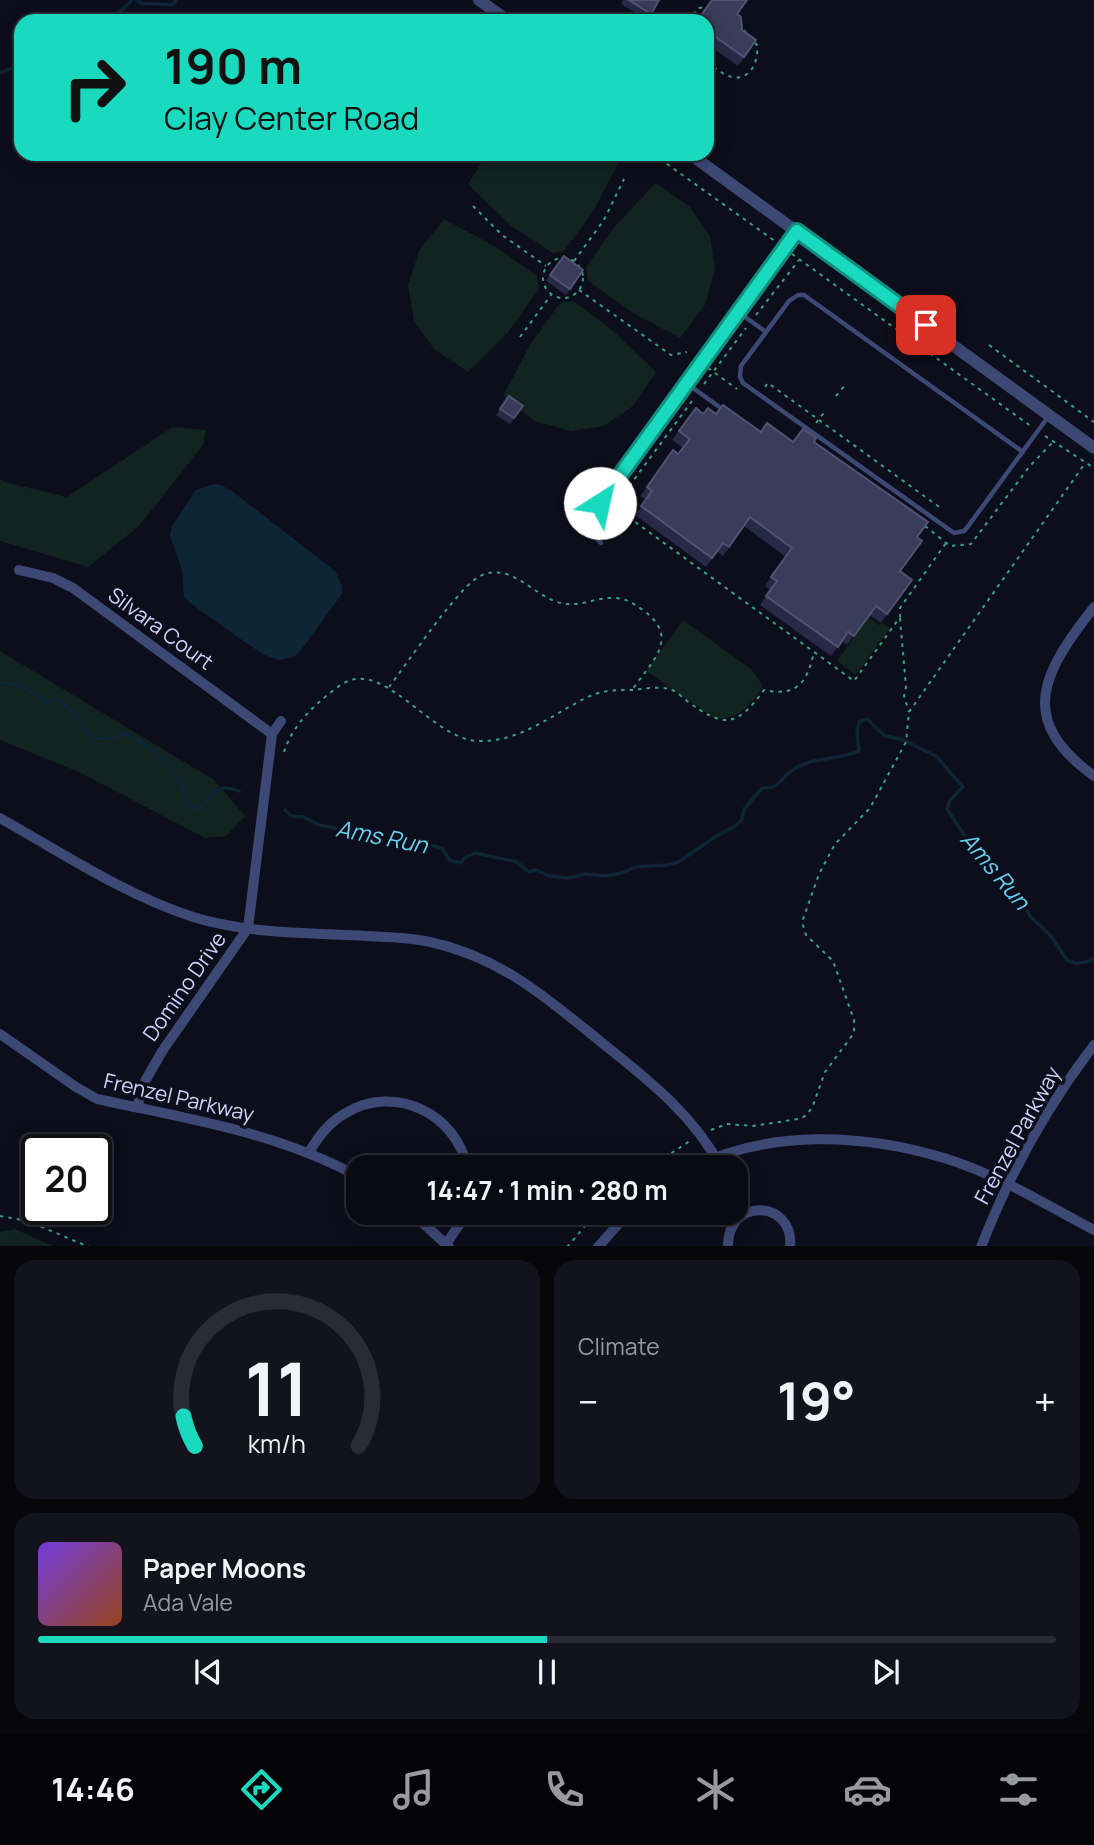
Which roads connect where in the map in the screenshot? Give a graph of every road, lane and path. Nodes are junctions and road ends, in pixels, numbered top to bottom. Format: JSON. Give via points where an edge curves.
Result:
{"nodes":[{"id":1,"x":479,"y":0,"type":"edge"},
{"id":2,"x":713,"y":9,"type":"edge"},
{"id":3,"x":498,"y":14,"type":"edge"},
{"id":4,"x":693,"y":14,"type":"edge"},
{"id":5,"x":738,"y":25,"type":"edge"},
{"id":6,"x":714,"y":66,"type":"edge"},
{"id":7,"x":663,"y":161,"type":"edge"},
{"id":8,"x":700,"y":161,"type":"edge"},
{"id":9,"x":624,"y":179,"type":"dead end"},
{"id":10,"x":473,"y":206,"type":"dead end"},
{"id":11,"x":797,"y":231,"type":"junction"},
{"id":12,"x":777,"y":242,"type":"dead end"},
{"id":13,"x":793,"y":254,"type":"dead end"},
{"id":14,"x":799,"y":259,"type":"junction"},
{"id":15,"x":575,"y":261,"type":"junction"},
{"id":16,"x":547,"y":267,"type":"junction"},
{"id":17,"x":579,"y":290,"type":"junction"},
{"id":18,"x":552,"y":294,"type":"junction"},
{"id":19,"x":738,"y":312,"type":"junction"},
{"id":20,"x":756,"y":315,"type":"dead end"},
{"id":21,"x":747,"y":327,"type":"dead end"},
{"id":22,"x":766,"y":332,"type":"junction"},
{"id":23,"x":520,"y":338,"type":"dead end"},
{"id":24,"x":989,"y":345,"type":"dead end"},
{"id":25,"x":687,"y":352,"type":"dead end"},
{"id":26,"x":708,"y":368,"type":"dead end"},
{"id":27,"x":713,"y":372,"type":"junction"},
{"id":28,"x":686,"y":383,"type":"junction"},
{"id":29,"x":704,"y":384,"type":"dead end"},
{"id":30,"x":845,"y":384,"type":"dead end"},
{"id":31,"x":744,"y":394,"type":"dead end"},
{"id":32,"x":759,"y":395,"type":"junction"},
{"id":33,"x":836,"y":396,"type":"dead end"},
{"id":34,"x":692,"y":401,"type":"dead end"},
{"id":35,"x":826,"y":410,"type":"dead end"},
{"id":36,"x":729,"y":414,"type":"edge"},
{"id":37,"x":1049,"y":415,"type":"junction"},
{"id":38,"x":819,"y":420,"type":"junction"},
{"id":39,"x":1094,"y":422,"type":"edge"},
{"id":40,"x":816,"y":424,"type":"dead end"},
{"id":41,"x":1038,"y":431,"type":"junction"},
{"id":42,"x":1053,"y":442,"type":"junction"},
{"id":43,"x":1094,"y":448,"type":"edge"},
{"id":44,"x":1023,"y":452,"type":"junction"},
{"id":45,"x":1086,"y":462,"type":"junction"},
{"id":46,"x":1094,"y":468,"type":"edge"},
{"id":47,"x":904,"y":480,"type":"junction"},
{"id":48,"x":900,"y":485,"type":"dead end"},
{"id":49,"x":942,"y":509,"type":"dead end"},
{"id":50,"x":922,"y":523,"type":"edge"},
{"id":51,"x":601,"y":543,"type":"dead end"},
{"id":52,"x":946,"y":544,"type":"junction"},
{"id":53,"x":19,"y":570,"type":"dead end"},
{"id":54,"x":1094,"y":607,"type":"edge"},
{"id":55,"x":900,"y":617,"type":"junction"},
{"id":56,"x":814,"y":652,"type":"junction"},
{"id":57,"x":388,"y":688,"type":"junction"},
{"id":58,"x":632,"y":690,"type":"junction"},
{"id":59,"x":909,"y":712,"type":"junction"},
{"id":60,"x":281,"y":721,"type":"dead end"},
{"id":61,"x":272,"y":734,"type":"junction"},
{"id":62,"x":284,"y":752,"type":"dead end"},
{"id":63,"x":1094,"y":776,"type":"edge"},
{"id":64,"x":0,"y":818,"type":"edge"},
{"id":65,"x":248,"y":929,"type":"junction"},
{"id":66,"x":0,"y":1034,"type":"edge"},
{"id":67,"x":1094,"y":1045,"type":"edge"},
{"id":68,"x":137,"y":1107,"type":"junction"},
{"id":69,"x":699,"y":1136,"type":"junction"},
{"id":70,"x":309,"y":1152,"type":"junction"},
{"id":71,"x":463,"y":1155,"type":"edge"},
{"id":72,"x":669,"y":1155,"type":"edge"},
{"id":73,"x":713,"y":1155,"type":"edge"},
{"id":74,"x":723,"y":1155,"type":"edge"},
{"id":75,"x":346,"y":1170,"type":"edge"},
{"id":76,"x":1008,"y":1185,"type":"junction"},
{"id":77,"x":748,"y":1212,"type":"edge"},
{"id":78,"x":0,"y":1216,"type":"edge"},
{"id":79,"x":426,"y":1225,"type":"edge"},
{"id":80,"x":458,"y":1225,"type":"edge"},
{"id":81,"x":586,"y":1225,"type":"edge"},
{"id":82,"x":617,"y":1225,"type":"edge"},
{"id":83,"x":733,"y":1225,"type":"edge"},
{"id":84,"x":1094,"y":1230,"type":"edge"},
{"id":85,"x":448,"y":1245,"type":"edge"},
{"id":86,"x":87,"y":1246,"type":"edge"},
{"id":87,"x":568,"y":1246,"type":"edge"},
{"id":88,"x":599,"y":1246,"type":"edge"},
{"id":89,"x":728,"y":1246,"type":"edge"},
{"id":90,"x":790,"y":1246,"type":"edge"},
{"id":91,"x":981,"y":1246,"type":"edge"}],
"edges":[{"from":1,"to":3,"type":"street"},
{"from":2,"to":4,"type":"path","via":[[698,8]]},
{"from":5,"to":6,"type":"path","via":[[757,45],[757,62],[742,77],[733,78]]},
{"from":7,"to":12,"type":"path"},
{"from":8,"to":11,"type":"street"},
{"from":9,"to":15,"type":"path","via":[[604,220]]},
{"from":10,"to":16,"type":"path","via":[[502,235]]},
{"from":11,"to":19,"type":"lane"},
{"from":11,"to":37,"type":"street"},
{"from":13,"to":14,"type":"path"},
{"from":14,"to":20,"type":"path"},
{"from":14,"to":41,"type":"path"},
{"from":15,"to":16,"type":"path","via":[[557,259]]},
{"from":15,"to":17,"type":"path","via":[[582,272]]},
{"from":16,"to":18,"type":"path","via":[[544,284]]},
{"from":17,"to":18,"type":"path","via":[[563,298]]},
{"from":17,"to":25,"type":"path","via":[[671,355]]},
{"from":18,"to":23,"type":"path"},
{"from":19,"to":22,"type":"lane"},
{"from":19,"to":28,"type":"lane"},
{"from":21,"to":27,"type":"path"},
{"from":22,"to":32,"type":"lane","via":[[739,371],[743,383]]},
{"from":22,"to":44,"type":"lane","via":[[793,297],[810,298]]},
{"from":24,"to":39,"type":"path"},
{"from":26,"to":27,"type":"path"},
{"from":27,"to":29,"type":"path"},
{"from":27,"to":31,"type":"path"},
{"from":28,"to":36,"type":"lane"},
{"from":28,"to":51,"type":"lane","via":[[589,519],[589,531]]},
{"from":30,"to":33,"type":"path"},
{"from":32,"to":38,"type":"path","via":[[768,383]]},
{"from":32,"to":44,"type":"lane","via":[[954,533],[964,531]]},
{"from":34,"to":56,"type":"path","via":[[619,500],[620,511]]},
{"from":35,"to":38,"type":"path"},
{"from":37,"to":41,"type":"lane"},
{"from":37,"to":43,"type":"street"},
{"from":38,"to":40,"type":"path"},
{"from":38,"to":47,"type":"path"},
{"from":41,"to":42,"type":"path"},
{"from":41,"to":44,"type":"lane"},
{"from":42,"to":45,"type":"path"},
{"from":42,"to":52,"type":"path","via":[[977,539],[964,546]]},
{"from":45,"to":46,"type":"path"},
{"from":45,"to":59,"type":"path"},
{"from":47,"to":48,"type":"path"},
{"from":47,"to":49,"type":"path"},
{"from":50,"to":52,"type":"path"},
{"from":52,"to":55,"type":"path","via":[[900,608]]},
{"from":53,"to":61,"type":"street","name":"Silvara Court","via":[[73,588]]},
{"from":54,"to":63,"type":"street","via":[[1053,667],[1045,694],[1050,729],[1060,746]]},
{"from":55,"to":56,"type":"path","via":[[854,681]]},
{"from":55,"to":59,"type":"path"},
{"from":56,"to":58,"type":"path","via":[[800,686],[789,691],[765,690],[744,714],[725,720],[709,717],[670,689]]},
{"from":57,"to":58,"type":"path","via":[[444,729],[476,741],[523,732],[592,695]]},
{"from":57,"to":58,"type":"path","via":[[463,590],[482,575],[502,572],[556,601],[584,604],[612,597],[626,599],[653,617],[660,626],[662,646]]},
{"from":57,"to":62,"type":"path","via":[[369,679],[352,679],[338,687],[298,724]]},
{"from":59,"to":69,"type":"path","via":[[906,742],[870,807],[835,844],[802,922],[806,935],[833,961],[854,1020],[854,1033],[825,1072],[812,1108],[804,1116],[753,1126],[727,1124]]},
{"from":60,"to":61,"type":"street","name":"Domino Drive"},
{"from":61,"to":65,"type":"street","name":"Domino Drive"},
{"from":64,"to":65,"type":"street","via":[[153,902]]},
{"from":65,"to":68,"type":"street","name":"Domino Drive","via":[[163,1050],[145,1081]]},
{"from":65,"to":69,"type":"street","via":[[406,938],[492,963],[535,989],[657,1087],[681,1109]]},
{"from":66,"to":68,"type":"street","name":"Frenzel Parkway","via":[[85,1093]]},
{"from":67,"to":76,"type":"street","name":"Frenzel Parkway","via":[[1045,1117]]},
{"from":68,"to":70,"type":"street","name":"Frenzel Parkway"},
{"from":69,"to":72,"type":"path"},
{"from":69,"to":73,"type":"street"},
{"from":70,"to":71,"type":"street","via":[[328,1126],[348,1111],[373,1102],[401,1102],[430,1112],[443,1123]]},
{"from":70,"to":75,"type":"street","name":"Frenzel Parkway"},
{"from":74,"to":76,"type":"street","via":[[774,1143],[829,1139],[946,1159]]},
{"from":76,"to":84,"type":"street"},
{"from":76,"to":91,"type":"street","name":"Frenzel Parkway"},
{"from":77,"to":90,"type":"street","via":[[777,1214],[790,1232]]},
{"from":78,"to":86,"type":"path","via":[[28,1222]]},
{"from":79,"to":85,"type":"street"},
{"from":80,"to":85,"type":"street"},
{"from":81,"to":87,"type":"path"},
{"from":82,"to":88,"type":"street"},
{"from":83,"to":89,"type":"street"}]}
